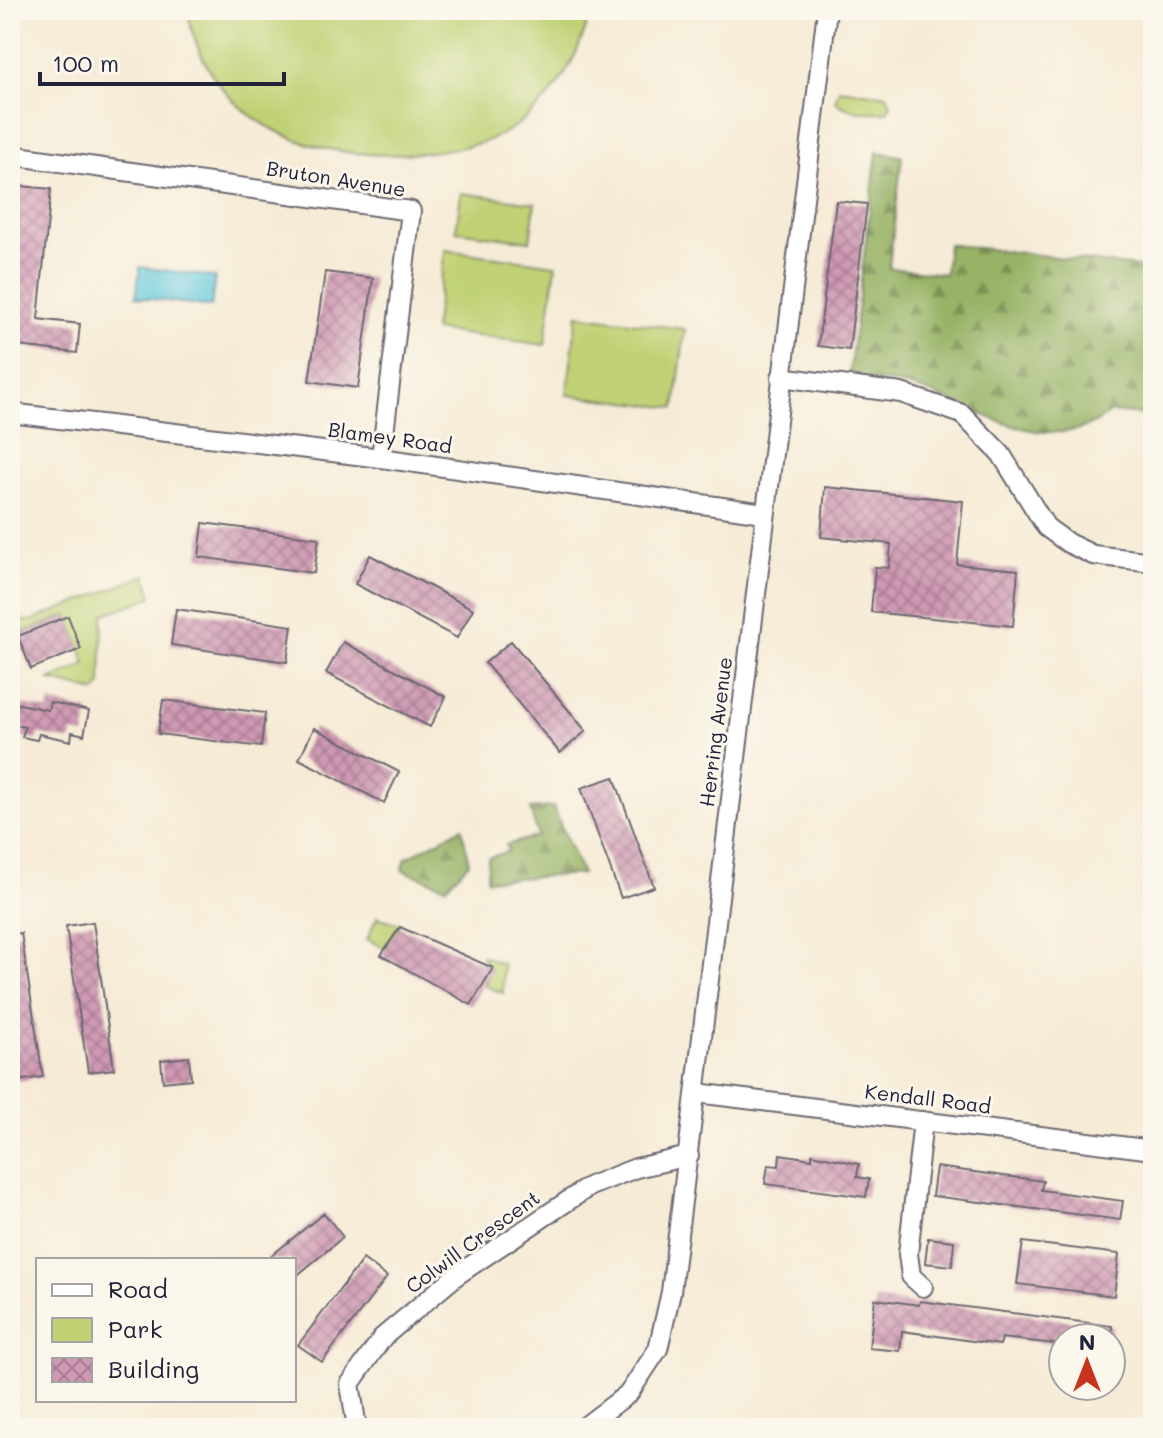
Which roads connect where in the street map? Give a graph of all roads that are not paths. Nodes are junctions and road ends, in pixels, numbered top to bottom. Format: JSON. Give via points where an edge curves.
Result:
{"nodes":[{"id":1,"x":827,"y":10,"type":"edge"},
{"id":2,"x":10,"y":155,"type":"edge"},
{"id":3,"x":781,"y":377,"type":"junction"},
{"id":4,"x":10,"y":413,"type":"edge"},
{"id":5,"x":381,"y":458,"type":"junction"},
{"id":6,"x":764,"y":513,"type":"junction"},
{"id":7,"x":1153,"y":562,"type":"edge"},
{"id":8,"x":697,"y":1093,"type":"junction"},
{"id":9,"x":923,"y":1121,"type":"junction"},
{"id":10,"x":1153,"y":1150,"type":"edge"},
{"id":11,"x":689,"y":1156,"type":"junction"},
{"id":12,"x":923,"y":1287,"type":"dead end"},
{"id":13,"x":357,"y":1428,"type":"edge"},
{"id":14,"x":583,"y":1428,"type":"edge"}],
"edges":[{"from":1,"to":3,"type":"street","name":"Herring Avenue"},
{"from":2,"to":5,"type":"street","name":"Bruton Avenue","via":[[411,211]]},
{"from":3,"to":6,"type":"street","name":"Herring Avenue"},
{"from":3,"to":7,"type":"street","via":[[901,393],[962,414],[1010,466],[1046,527],[1093,555]]},
{"from":4,"to":5,"type":"street","name":"Blamey Road"},
{"from":5,"to":6,"type":"street","name":"Blamey Road"},
{"from":6,"to":8,"type":"street","name":"Herring Avenue"},
{"from":8,"to":9,"type":"street","name":"Kendall Road"},
{"from":8,"to":11,"type":"street","name":"Herring Avenue"},
{"from":9,"to":10,"type":"street","name":"Kendall Road"},
{"from":9,"to":12,"type":"street","via":[[908,1254],[911,1276]]},
{"from":11,"to":13,"type":"street","name":"Colwill Crescent","via":[[648,1164],[590,1186],[447,1284],[383,1337],[350,1384]]},
{"from":11,"to":14,"type":"street","name":"Herring Avenue","via":[[658,1349],[629,1393]]}]}
